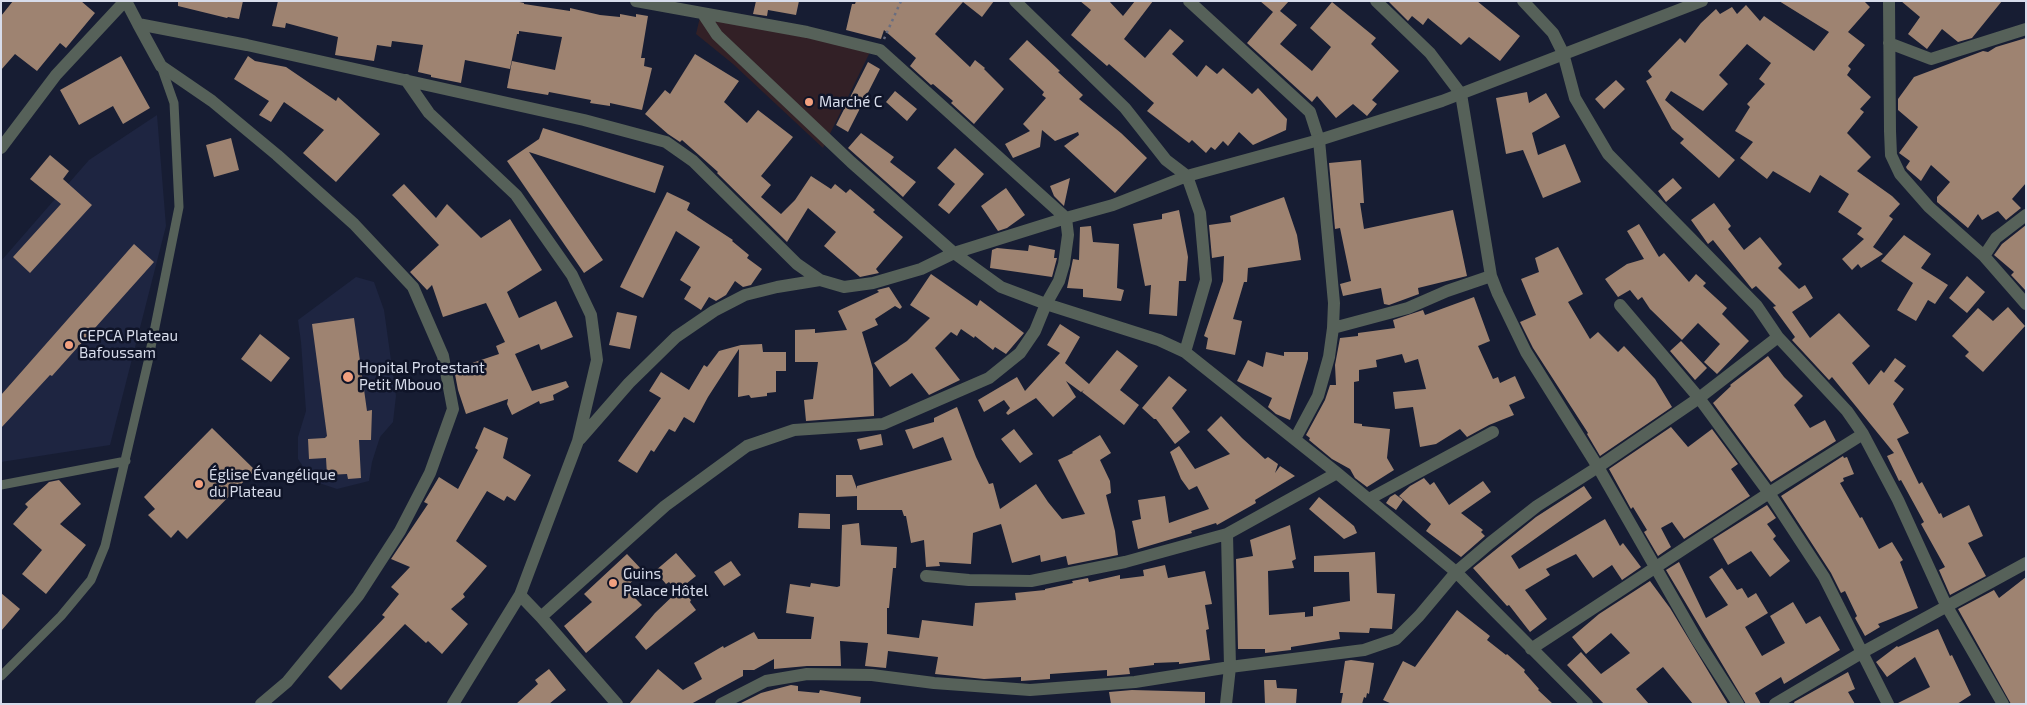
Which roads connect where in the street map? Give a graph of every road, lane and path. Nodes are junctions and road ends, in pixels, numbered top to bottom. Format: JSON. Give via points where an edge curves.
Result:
{"nodes":[{"id":1,"x":126,"y":1,"type":"edge"},
{"id":2,"x":636,"y":1,"type":"edge"},
{"id":3,"x":901,"y":1,"type":"edge"},
{"id":4,"x":1015,"y":1,"type":"edge"},
{"id":5,"x":1190,"y":1,"type":"edge"},
{"id":6,"x":1376,"y":1,"type":"edge"},
{"id":7,"x":1523,"y":1,"type":"edge"},
{"id":8,"x":1702,"y":1,"type":"edge"},
{"id":9,"x":1890,"y":1,"type":"edge"},
{"id":10,"x":703,"y":14,"type":"junction"},
{"id":11,"x":138,"y":24,"type":"junction"},
{"id":12,"x":2026,"y":29,"type":"edge"},
{"id":13,"x":1890,"y":43,"type":"junction"},
{"id":14,"x":880,"y":50,"type":"junction"},
{"id":15,"x":1563,"y":53,"type":"junction"},
{"id":16,"x":161,"y":66,"type":"junction"},
{"id":17,"x":406,"y":80,"type":"junction"},
{"id":18,"x":1461,"y":94,"type":"junction"},
{"id":19,"x":1319,"y":140,"type":"junction"},
{"id":20,"x":1,"y":148,"type":"edge"},
{"id":21,"x":1187,"y":176,"type":"junction"},
{"id":22,"x":2026,"y":215,"type":"edge"},
{"id":23,"x":1066,"y":218,"type":"junction"},
{"id":24,"x":954,"y":253,"type":"junction"},
{"id":25,"x":1984,"y":256,"type":"junction"},
{"id":26,"x":1492,"y":276,"type":"junction"},
{"id":27,"x":820,"y":280,"type":"junction"},
{"id":28,"x":1046,"y":304,"type":"junction"},
{"id":29,"x":2026,"y":304,"type":"edge"},
{"id":30,"x":1620,"y":306,"type":"dead end"},
{"id":31,"x":1333,"y":328,"type":"junction"},
{"id":32,"x":1778,"y":337,"type":"junction"},
{"id":33,"x":1185,"y":352,"type":"junction"},
{"id":34,"x":1699,"y":398,"type":"junction"},
{"id":35,"x":1493,"y":432,"type":"dead end"},
{"id":36,"x":1863,"y":434,"type":"junction"},
{"id":37,"x":1295,"y":439,"type":"junction"},
{"id":38,"x":578,"y":441,"type":"junction"},
{"id":39,"x":126,"y":461,"type":"junction"},
{"id":40,"x":1598,"y":467,"type":"junction"},
{"id":41,"x":1338,"y":473,"type":"junction"},
{"id":42,"x":1,"y":485,"type":"edge"},
{"id":43,"x":1769,"y":493,"type":"junction"},
{"id":44,"x":1369,"y":499,"type":"junction"},
{"id":45,"x":1227,"y":534,"type":"junction"},
{"id":46,"x":2026,"y":563,"type":"edge"},
{"id":47,"x":1656,"y":566,"type":"junction"},
{"id":48,"x":1456,"y":572,"type":"junction"},
{"id":49,"x":926,"y":576,"type":"dead end"},
{"id":50,"x":520,"y":595,"type":"junction"},
{"id":51,"x":1946,"y":605,"type":"junction"},
{"id":52,"x":541,"y":617,"type":"junction"},
{"id":53,"x":1531,"y":649,"type":"junction"},
{"id":54,"x":1863,"y":652,"type":"junction"},
{"id":55,"x":1230,"y":667,"type":"junction"},
{"id":56,"x":1,"y":676,"type":"edge"},
{"id":57,"x":728,"y":702,"type":"edge"},
{"id":58,"x":262,"y":704,"type":"edge"},
{"id":59,"x":453,"y":704,"type":"edge"},
{"id":60,"x":617,"y":704,"type":"edge"},
{"id":61,"x":1226,"y":704,"type":"edge"},
{"id":62,"x":1587,"y":704,"type":"edge"},
{"id":63,"x":1738,"y":704,"type":"edge"},
{"id":64,"x":1776,"y":704,"type":"edge"},
{"id":65,"x":1888,"y":704,"type":"edge"},
{"id":66,"x":2002,"y":704,"type":"edge"}],
"edges":[{"from":1,"to":11,"type":"street"},
{"from":1,"to":20,"type":"street","via":[[56,75]]},
{"from":2,"to":10,"type":"street"},
{"from":3,"to":14,"type":"path"},
{"from":4,"to":21,"type":"street","via":[[1125,108],[1166,160]]},
{"from":5,"to":19,"type":"street","via":[[1310,112]]},
{"from":6,"to":18,"type":"street","via":[[1430,53]]},
{"from":7,"to":15,"type":"street","via":[[1552,33]]},
{"from":8,"to":15,"type":"street"},
{"from":9,"to":13,"type":"street"},
{"from":10,"to":14,"type":"street","via":[[807,32]]},
{"from":10,"to":24,"type":"street","via":[[717,35],[760,77]]},
{"from":11,"to":16,"type":"street"},
{"from":11,"to":17,"type":"street"},
{"from":12,"to":13,"type":"street","via":[[1931,59]]},
{"from":13,"to":25,"type":"street","via":[[1891,155],[1900,174],[1929,207]]},
{"from":14,"to":23,"type":"street"},
{"from":15,"to":18,"type":"street"},
{"from":15,"to":32,"type":"street","via":[[1575,98],[1608,154],[1757,306]]},
{"from":16,"to":39,"type":"lane","via":[[174,103],[180,207]]},
{"from":16,"to":58,"type":"street","via":[[212,101],[276,155],[354,224],[413,287],[443,356],[453,409],[426,481],[400,531],[358,596],[287,682]]},
{"from":17,"to":27,"type":"street","via":[[666,142],[693,161],[766,235]]},
{"from":17,"to":38,"type":"street","via":[[429,113],[516,195],[572,275],[591,315],[597,360]]},
{"from":18,"to":19,"type":"street"},
{"from":18,"to":26,"type":"street"},
{"from":19,"to":21,"type":"street"},
{"from":19,"to":31,"type":"street","via":[[1334,303]]},
{"from":21,"to":23,"type":"street","via":[[1113,205]]},
{"from":21,"to":33,"type":"street","via":[[1200,213],[1206,280]]},
{"from":22,"to":25,"type":"street","via":[[1996,238]]},
{"from":23,"to":24,"type":"street"},
{"from":23,"to":28,"type":"street","via":[[1068,235],[1064,264]]},
{"from":24,"to":27,"type":"street","via":[[921,268],[873,283],[844,287]]},
{"from":24,"to":28,"type":"street","via":[[1001,287]]},
{"from":25,"to":29,"type":"street"},
{"from":26,"to":31,"type":"street","via":[[1408,308]]},
{"from":26,"to":40,"type":"street","via":[[1526,352]]},
{"from":27,"to":38,"type":"street","via":[[745,295],[714,311],[676,337]]},
{"from":28,"to":33,"type":"street","via":[[1159,340]]},
{"from":28,"to":52,"type":"street","via":[[1035,331],[1020,354],[988,378],[883,424],[794,430],[747,446],[664,506]]},
{"from":30,"to":34,"type":"street"},
{"from":31,"to":37,"type":"street","via":[[1318,396]]},
{"from":32,"to":34,"type":"street"},
{"from":32,"to":36,"type":"street","via":[[1847,411]]},
{"from":33,"to":37,"type":"street"},
{"from":34,"to":40,"type":"street"},
{"from":34,"to":43,"type":"street"},
{"from":35,"to":44,"type":"street"},
{"from":36,"to":43,"type":"street"},
{"from":36,"to":51,"type":"street","via":[[1898,500]]},
{"from":37,"to":41,"type":"street"},
{"from":38,"to":50,"type":"street"},
{"from":39,"to":42,"type":"lane"},
{"from":39,"to":56,"type":"lane","via":[[105,546],[90,580],[61,616]]},
{"from":40,"to":47,"type":"street"},
{"from":40,"to":48,"type":"street","via":[[1537,506]]},
{"from":41,"to":44,"type":"street"},
{"from":41,"to":45,"type":"street"},
{"from":43,"to":47,"type":"street"},
{"from":43,"to":54,"type":"street","via":[[1824,577]]},
{"from":44,"to":48,"type":"street"},
{"from":45,"to":49,"type":"street","via":[[1125,562],[1031,581]]},
{"from":45,"to":55,"type":"street"},
{"from":46,"to":51,"type":"street"},
{"from":47,"to":53,"type":"street"},
{"from":47,"to":63,"type":"street","via":[[1697,640]]},
{"from":48,"to":53,"type":"street"},
{"from":48,"to":55,"type":"street","via":[[1396,640],[1364,650]]},
{"from":50,"to":52,"type":"street"},
{"from":50,"to":59,"type":"street"},
{"from":51,"to":54,"type":"street"},
{"from":51,"to":66,"type":"street"},
{"from":52,"to":60,"type":"street"},
{"from":53,"to":62,"type":"street"},
{"from":54,"to":64,"type":"street"},
{"from":54,"to":65,"type":"street"},
{"from":55,"to":57,"type":"street","via":[[1135,682],[1030,690],[872,675],[807,674],[766,682]]},
{"from":55,"to":61,"type":"street"}]}
